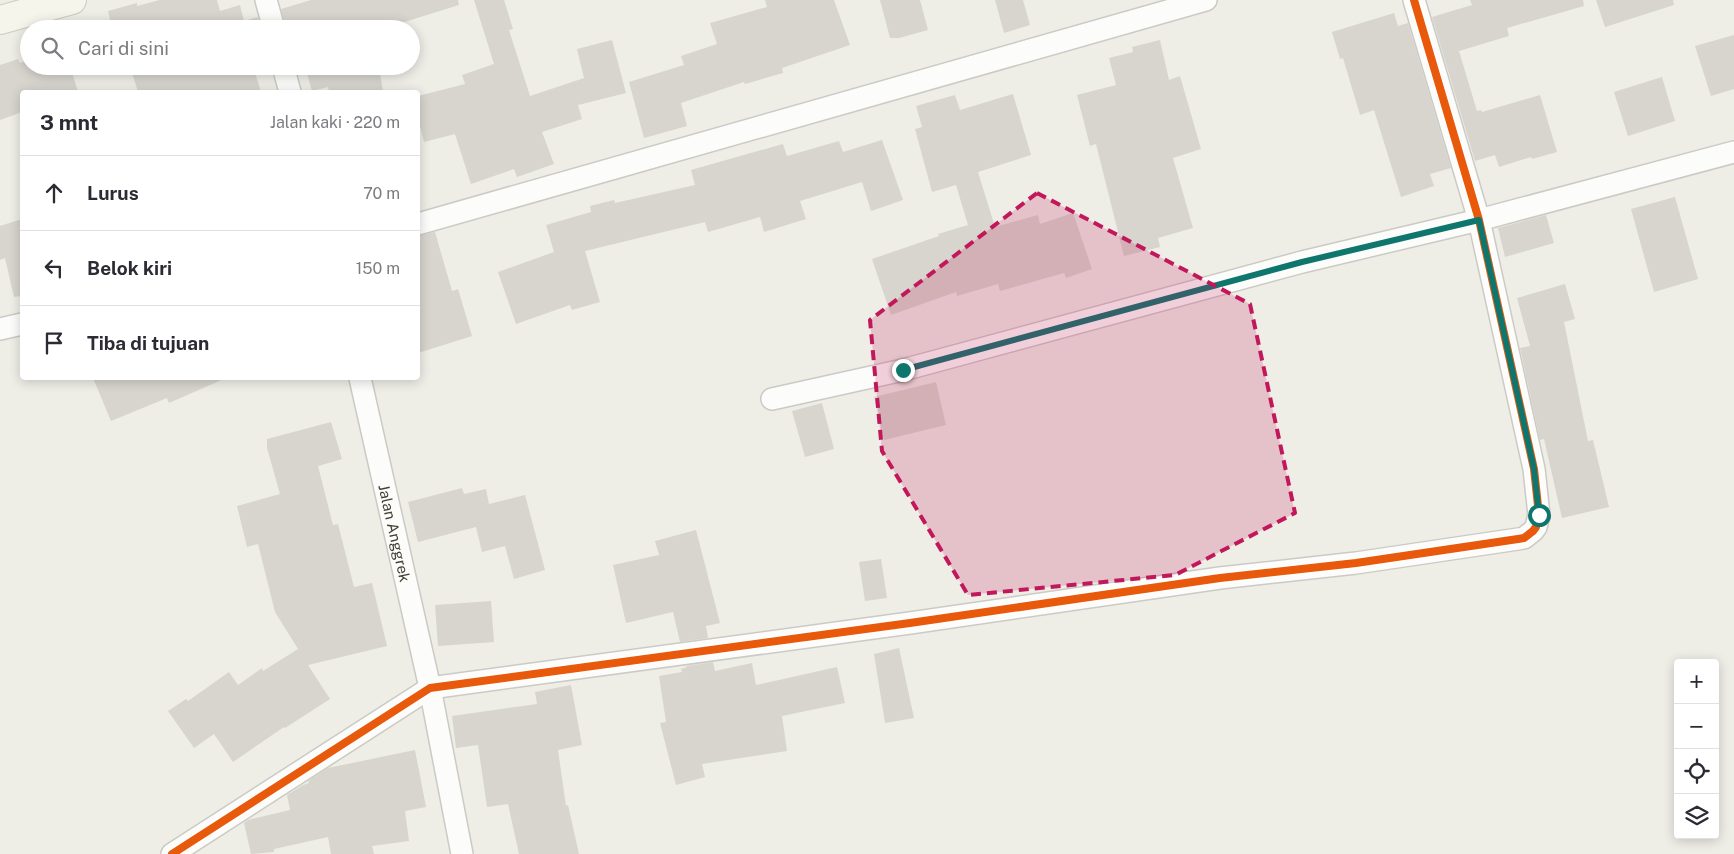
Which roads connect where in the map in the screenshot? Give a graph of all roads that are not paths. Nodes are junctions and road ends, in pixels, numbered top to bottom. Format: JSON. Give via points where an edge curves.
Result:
{"nodes":[{"id":1,"x":72,"y":0,"type":"edge"},
{"id":2,"x":266,"y":0,"type":"edge"},
{"id":3,"x":1206,"y":0,"type":"edge"},
{"id":4,"x":1414,"y":0,"type":"edge"},
{"id":5,"x":0,"y":20,"type":"edge"},
{"id":6,"x":272,"y":20,"type":"edge"},
{"id":7,"x":285,"y":75,"type":"edge"},
{"id":8,"x":289,"y":90,"type":"edge"},
{"id":9,"x":1734,"y":152,"type":"edge"},
{"id":10,"x":1479,"y":220,"type":"junction"},
{"id":11,"x":420,"y":223,"type":"edge"},
{"id":12,"x":20,"y":324,"type":"edge"},
{"id":13,"x":0,"y":329,"type":"edge"},
{"id":14,"x":360,"y":380,"type":"edge"},
{"id":15,"x":772,"y":399,"type":"dead end"},
{"id":16,"x":430,"y":688,"type":"junction"},
{"id":17,"x":172,"y":854,"type":"edge"},
{"id":18,"x":462,"y":854,"type":"edge"}],
"edges":[{"from":1,"to":5,"type":"main road"},
{"from":2,"to":6,"type":"street"},
{"from":3,"to":11,"type":"street"},
{"from":4,"to":10,"type":"street"},
{"from":7,"to":8,"type":"street"},
{"from":9,"to":10,"type":"street"},
{"from":10,"to":15,"type":"street","via":[[1302,262],[903,370]]},
{"from":10,"to":16,"type":"street","via":[[1534,469],[1539,515],[1533,532],[1524,538]]},
{"from":12,"to":13,"type":"street"},
{"from":14,"to":16,"type":"street","name":"Jalan Anggrek"},
{"from":16,"to":17,"type":"street"},
{"from":16,"to":18,"type":"street","name":"Jalan Anggrek"}]}
